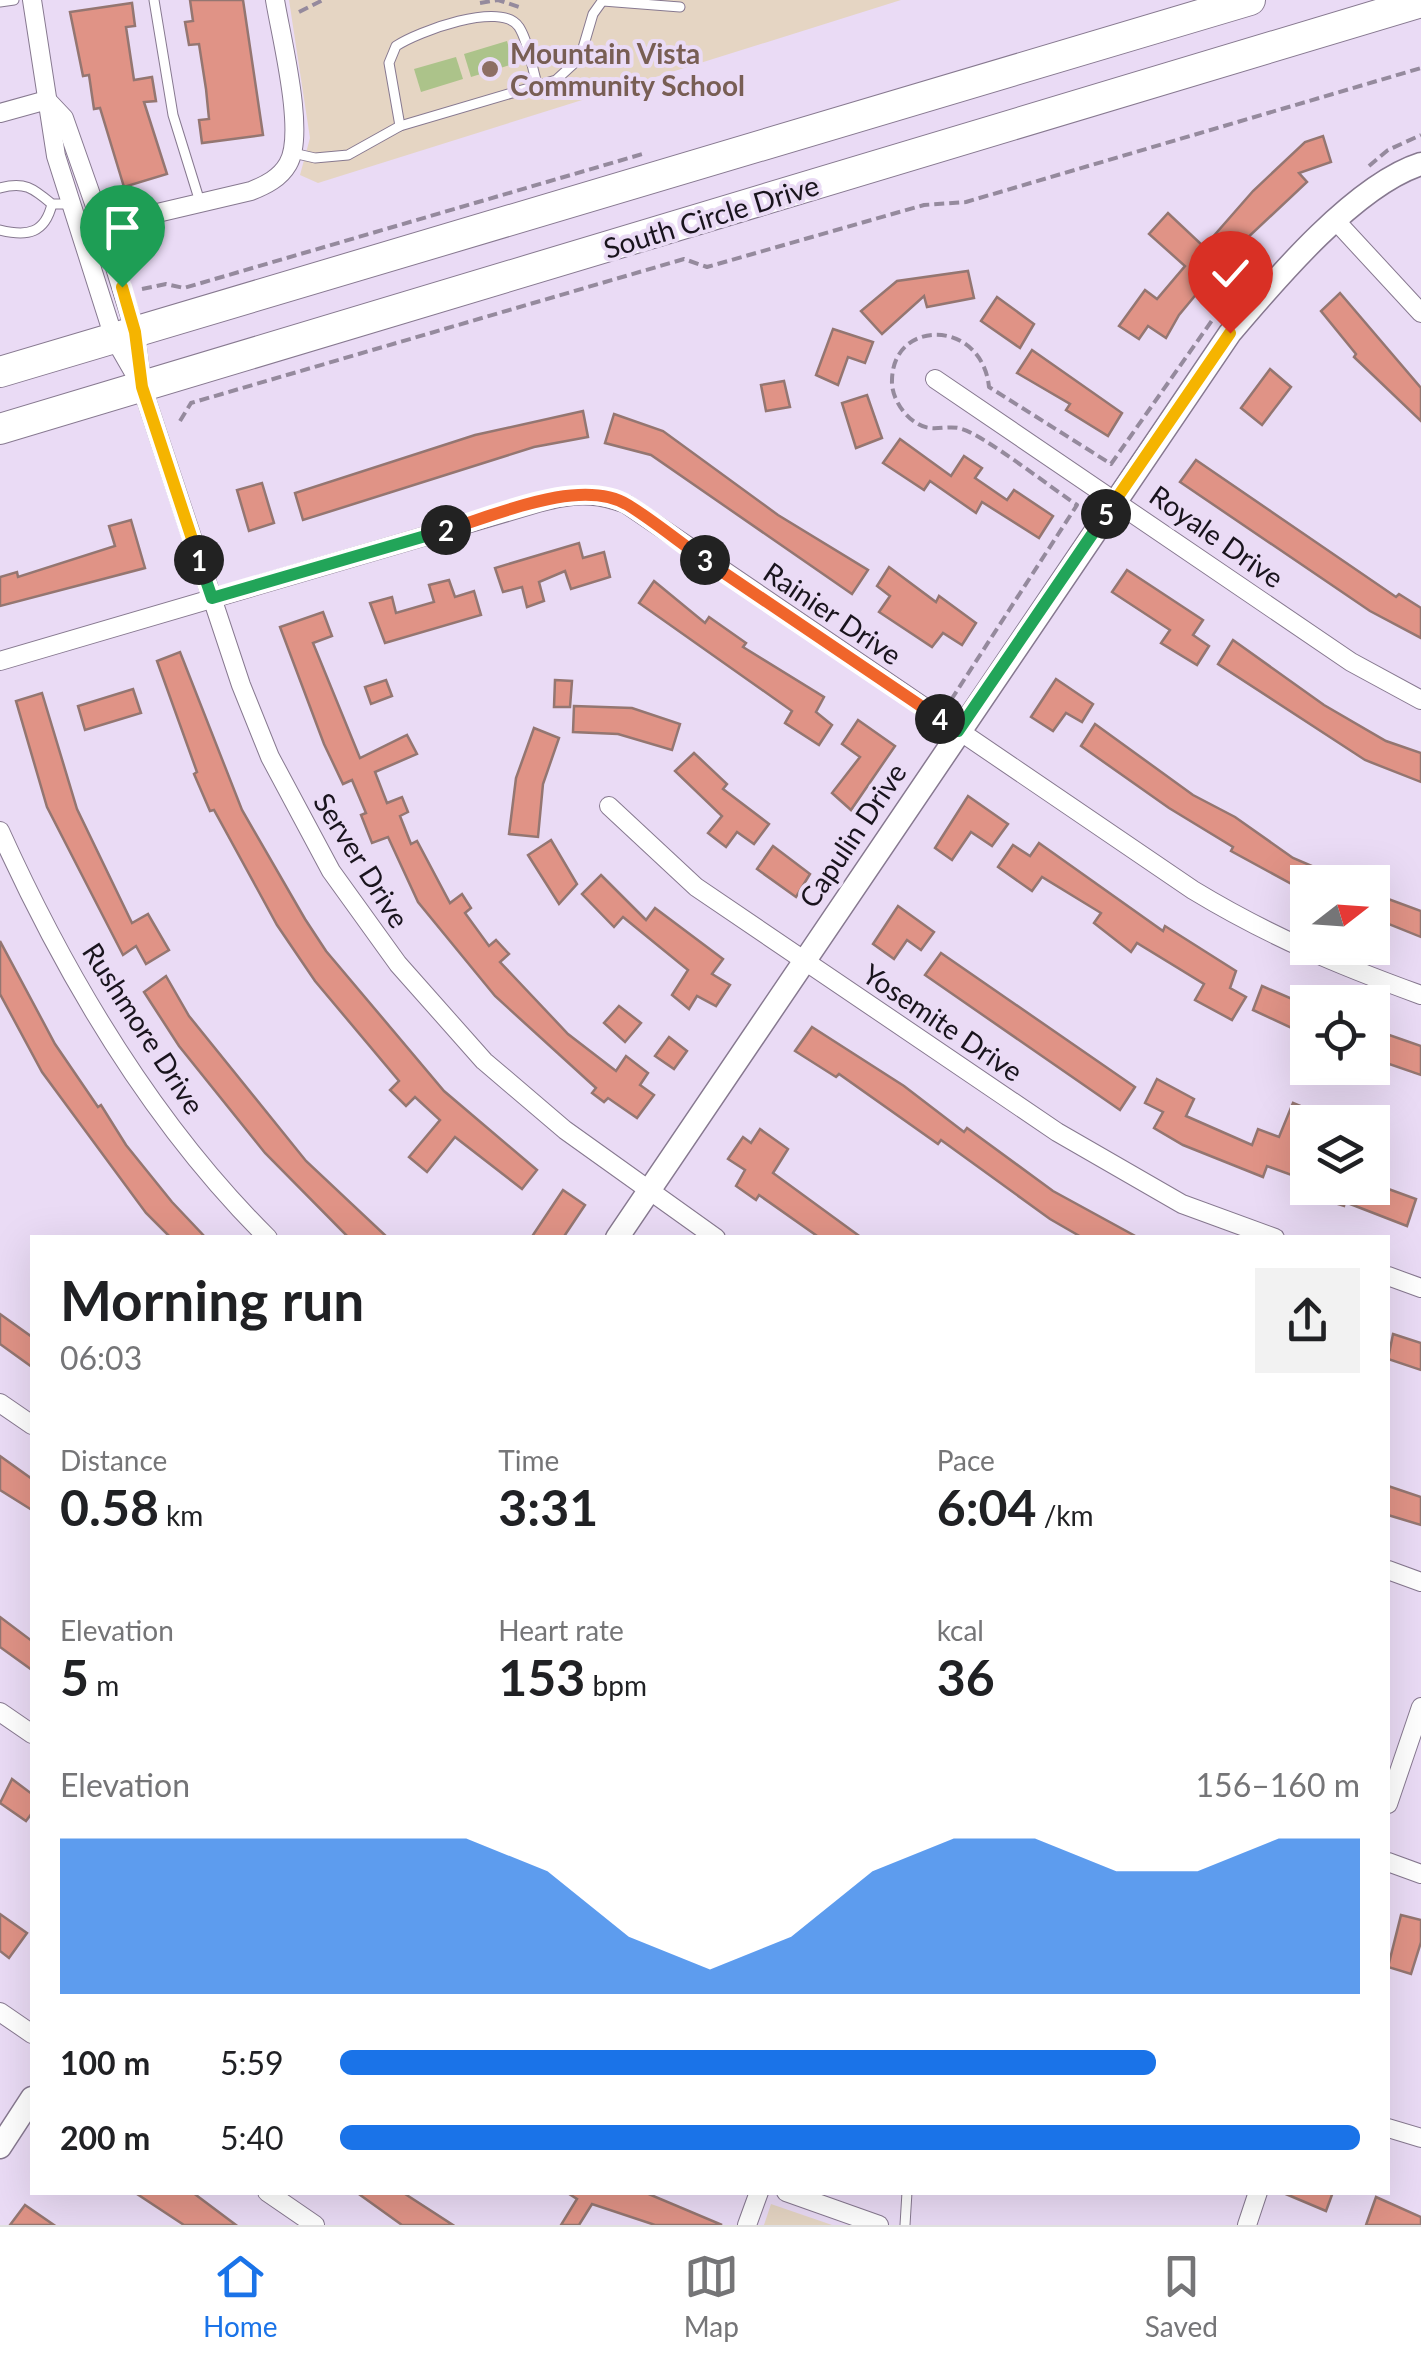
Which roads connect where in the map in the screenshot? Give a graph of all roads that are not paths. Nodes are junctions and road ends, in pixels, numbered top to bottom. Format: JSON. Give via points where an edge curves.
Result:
{"nodes":[{"id":1,"x":14,"y":0,"type":"edge"},
{"id":2,"x":32,"y":0,"type":"edge"},
{"id":3,"x":154,"y":0,"type":"edge"},
{"id":4,"x":276,"y":0,"type":"edge"},
{"id":5,"x":603,"y":0,"type":"edge"},
{"id":6,"x":1250,"y":0,"type":"edge"},
{"id":7,"x":0,"y":2,"type":"edge"},
{"id":8,"x":1421,"y":2,"type":"edge"},
{"id":9,"x":680,"y":7,"type":"dead end"},
{"id":10,"x":538,"y":87,"type":"junction"},
{"id":11,"x":46,"y":100,"type":"junction"},
{"id":12,"x":0,"y":113,"type":"edge"},
{"id":13,"x":400,"y":126,"type":"junction"},
{"id":14,"x":290,"y":159,"type":"junction"},
{"id":15,"x":1421,"y":164,"type":"edge"},
{"id":16,"x":0,"y":188,"type":"edge"},
{"id":17,"x":61,"y":204,"type":"junction"},
{"id":18,"x":200,"y":204,"type":"junction"},
{"id":19,"x":1336,"y":222,"type":"junction"},
{"id":20,"x":102,"y":226,"type":"junction"},
{"id":21,"x":0,"y":230,"type":"edge"},
{"id":22,"x":1421,"y":312,"type":"edge"},
{"id":23,"x":125,"y":335,"type":"junction"},
{"id":24,"x":0,"y":372,"type":"edge"},
{"id":25,"x":935,"y":378,"type":"dead end"},
{"id":26,"x":142,"y":387,"type":"junction"},
{"id":27,"x":0,"y":429,"type":"edge"},
{"id":28,"x":1116,"y":500,"type":"junction"},
{"id":29,"x":212,"y":598,"type":"junction"},
{"id":30,"x":0,"y":661,"type":"edge"},
{"id":31,"x":1421,"y":700,"type":"edge"},
{"id":32,"x":958,"y":731,"type":"junction"},
{"id":33,"x":609,"y":806,"type":"dead end"},
{"id":34,"x":0,"y":831,"type":"edge"},
{"id":35,"x":804,"y":962,"type":"junction"},
{"id":36,"x":1421,"y":994,"type":"edge"},
{"id":37,"x":648,"y":1191,"type":"junction"},
{"id":38,"x":265,"y":1235,"type":"edge"},
{"id":39,"x":618,"y":1235,"type":"edge"},
{"id":40,"x":712,"y":1235,"type":"edge"},
{"id":41,"x":1267,"y":1235,"type":"edge"},
{"id":42,"x":1390,"y":1277,"type":"edge"},
{"id":43,"x":1421,"y":1288,"type":"edge"},
{"id":44,"x":0,"y":1403,"type":"edge"},
{"id":45,"x":30,"y":1424,"type":"edge"},
{"id":46,"x":1390,"y":1571,"type":"edge"},
{"id":47,"x":1421,"y":1582,"type":"edge"},
{"id":48,"x":1421,"y":1707,"type":"edge"},
{"id":49,"x":0,"y":1712,"type":"edge"},
{"id":50,"x":30,"y":1733,"type":"edge"},
{"id":51,"x":1390,"y":1798,"type":"edge"},
{"id":52,"x":1390,"y":1863,"type":"edge"},
{"id":53,"x":1421,"y":1874,"type":"edge"},
{"id":54,"x":0,"y":2012,"type":"edge"},
{"id":55,"x":30,"y":2033,"type":"edge"},
{"id":56,"x":30,"y":2101,"type":"edge"},
{"id":57,"x":1390,"y":2129,"type":"edge"},
{"id":58,"x":1421,"y":2138,"type":"edge"},
{"id":59,"x":0,"y":2147,"type":"edge"},
{"id":60,"x":271,"y":2195,"type":"edge"},
{"id":61,"x":758,"y":2195,"type":"edge"},
{"id":62,"x":794,"y":2195,"type":"edge"},
{"id":63,"x":907,"y":2195,"type":"edge"},
{"id":64,"x":1257,"y":2195,"type":"edge"},
{"id":65,"x":316,"y":2225,"type":"edge"},
{"id":66,"x":747,"y":2225,"type":"edge"},
{"id":67,"x":879,"y":2225,"type":"edge"},
{"id":68,"x":906,"y":2225,"type":"edge"},
{"id":69,"x":1247,"y":2225,"type":"edge"}],
"edges":[{"from":1,"to":7,"type":"lane"},
{"from":2,"to":11,"type":"street"},
{"from":3,"to":18,"type":"lane","via":[[173,115]]},
{"from":4,"to":14,"type":"street","via":[[295,138]]},
{"from":5,"to":9,"type":"lane"},
{"from":5,"to":10,"type":"lane","via":[[580,58]]},
{"from":6,"to":23,"type":"main road","name":"South Circle Drive"},
{"from":8,"to":26,"type":"main road","name":"South Circle Drive"},
{"from":10,"to":13,"type":"lane"},
{"from":10,"to":13,"type":"lane","via":[[518,26],[502,15],[484,15],[396,46],[389,63]]},
{"from":11,"to":12,"type":"street"},
{"from":11,"to":17,"type":"street"},
{"from":11,"to":20,"type":"street","via":[[64,118]]},
{"from":13,"to":14,"type":"lane","via":[[348,155]]},
{"from":14,"to":18,"type":"street","via":[[268,184]]},
{"from":15,"to":19,"type":"street","name":"Capulin Drive","via":[[1399,171]]},
{"from":16,"to":17,"type":"lane","via":[[32,187]]},
{"from":17,"to":21,"type":"lane","via":[[39,230]]},
{"from":17,"to":23,"type":"street"},
{"from":18,"to":20,"type":"street"},
{"from":19,"to":22,"type":"street"},
{"from":19,"to":28,"type":"street","name":"Capulin Drive","via":[[1230,333]]},
{"from":20,"to":23,"type":"street"},
{"from":23,"to":24,"type":"main road","name":"South Circle Drive"},
{"from":23,"to":26,"type":"street","name":"Server Drive"},
{"from":25,"to":28,"type":"street","name":"Royale Drive"},
{"from":26,"to":27,"type":"main road","name":"South Circle Drive"},
{"from":26,"to":29,"type":"street","name":"Server Drive"},
{"from":28,"to":31,"type":"street","name":"Royale Drive","via":[[1352,662]]},
{"from":28,"to":32,"type":"street","name":"Capulin Drive"},
{"from":29,"to":30,"type":"street","name":"Rainier Drive"},
{"from":29,"to":32,"type":"street","name":"Rainier Drive","via":[[570,494],[599,494],[626,504]]},
{"from":29,"to":37,"type":"street","name":"Server Drive","via":[[270,757],[362,919],[484,1061]]},
{"from":32,"to":35,"type":"street","name":"Capulin Drive"},
{"from":32,"to":36,"type":"street","name":"Rainier Drive","via":[[1261,931],[1320,960]]},
{"from":33,"to":35,"type":"street","name":"Yosemite Drive","via":[[696,888]]},
{"from":34,"to":38,"type":"street","name":"Rushmore Drive","via":[[134,1072]]},
{"from":35,"to":37,"type":"street","name":"Capulin Drive"},
{"from":35,"to":41,"type":"street","name":"Yosemite Drive","via":[[1106,1163],[1182,1204]]},
{"from":37,"to":39,"type":"street","name":"Capulin Drive"},
{"from":37,"to":40,"type":"street","name":"Server Drive"},
{"from":42,"to":43,"type":"street"},
{"from":44,"to":45,"type":"street"},
{"from":46,"to":47,"type":"street"},
{"from":48,"to":51,"type":"street"},
{"from":49,"to":50,"type":"street"},
{"from":52,"to":53,"type":"street"},
{"from":54,"to":55,"type":"street"},
{"from":56,"to":59,"type":"street"},
{"from":57,"to":58,"type":"street"},
{"from":60,"to":65,"type":"street"},
{"from":61,"to":66,"type":"street"},
{"from":62,"to":67,"type":"street"},
{"from":63,"to":68,"type":"lane"},
{"from":64,"to":69,"type":"street"}]}
